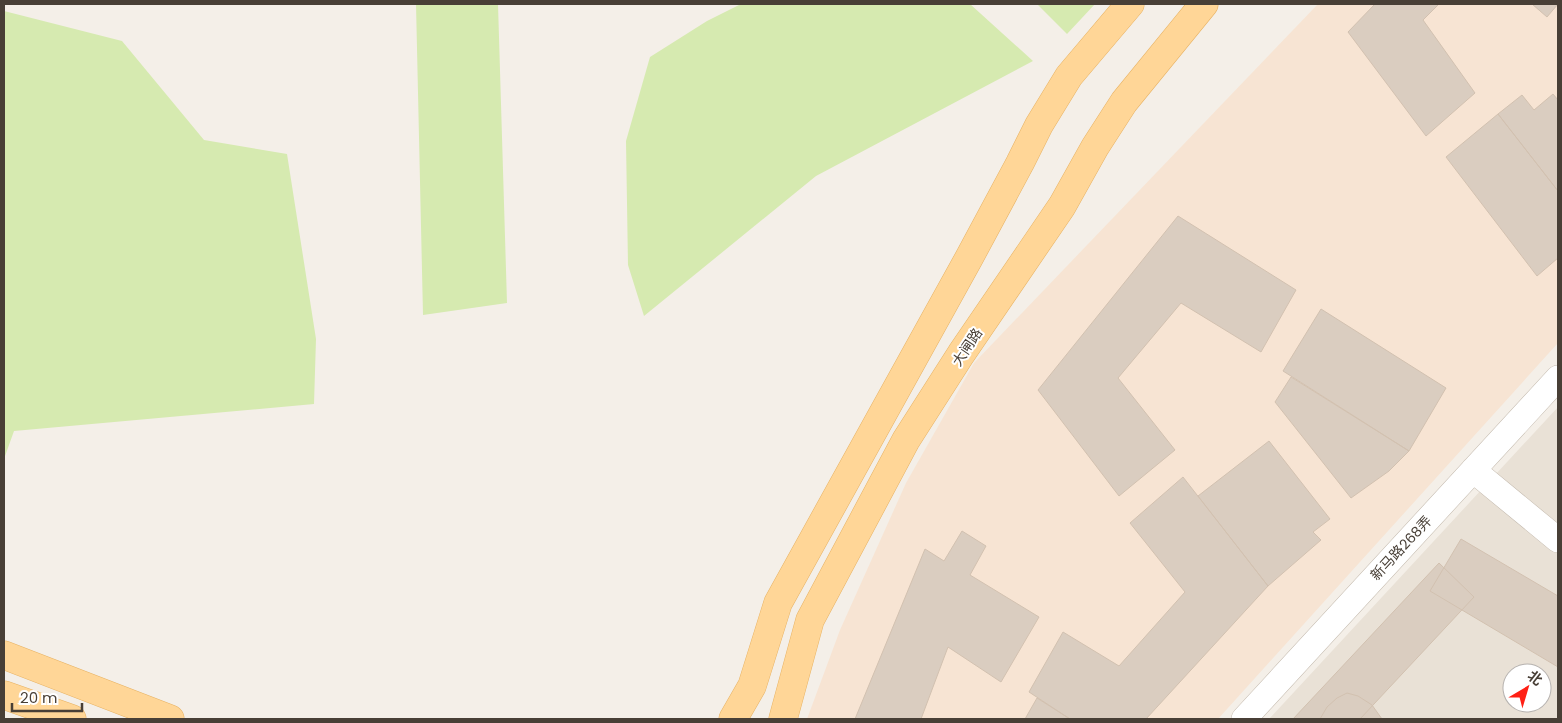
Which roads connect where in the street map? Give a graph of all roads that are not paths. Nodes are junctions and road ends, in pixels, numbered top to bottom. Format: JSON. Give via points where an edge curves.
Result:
{"nodes":[{"id":1,"x":1130,"y":4,"type":"edge"},
{"id":2,"x":1204,"y":4,"type":"edge"},
{"id":3,"x":1558,"y":378,"type":"edge"},
{"id":4,"x":1473,"y":470,"type":"junction"},
{"id":5,"x":1558,"y":540,"type":"edge"},
{"id":6,"x":4,"y":655,"type":"edge"},
{"id":7,"x":4,"y":694,"type":"edge"},
{"id":8,"x":72,"y":719,"type":"edge"},
{"id":9,"x":170,"y":719,"type":"edge"},
{"id":10,"x":733,"y":719,"type":"edge"},
{"id":11,"x":783,"y":719,"type":"edge"},
{"id":12,"x":1244,"y":719,"type":"edge"}],
"edges":[{"from":1,"to":10,"type":"main road","via":[[1069,76],[1039,125],[778,603],[752,686]]},
{"from":2,"to":11,"type":"main road","name":"大闸路","via":[[1124,102],[1062,206],[906,440],[810,620]]},
{"from":3,"to":4,"type":"street","name":"新马路268弄"},
{"from":4,"to":5,"type":"street"},
{"from":4,"to":12,"type":"street","name":"新马路268弄"},
{"from":6,"to":9,"type":"main road"},
{"from":7,"to":8,"type":"main road"}]}
